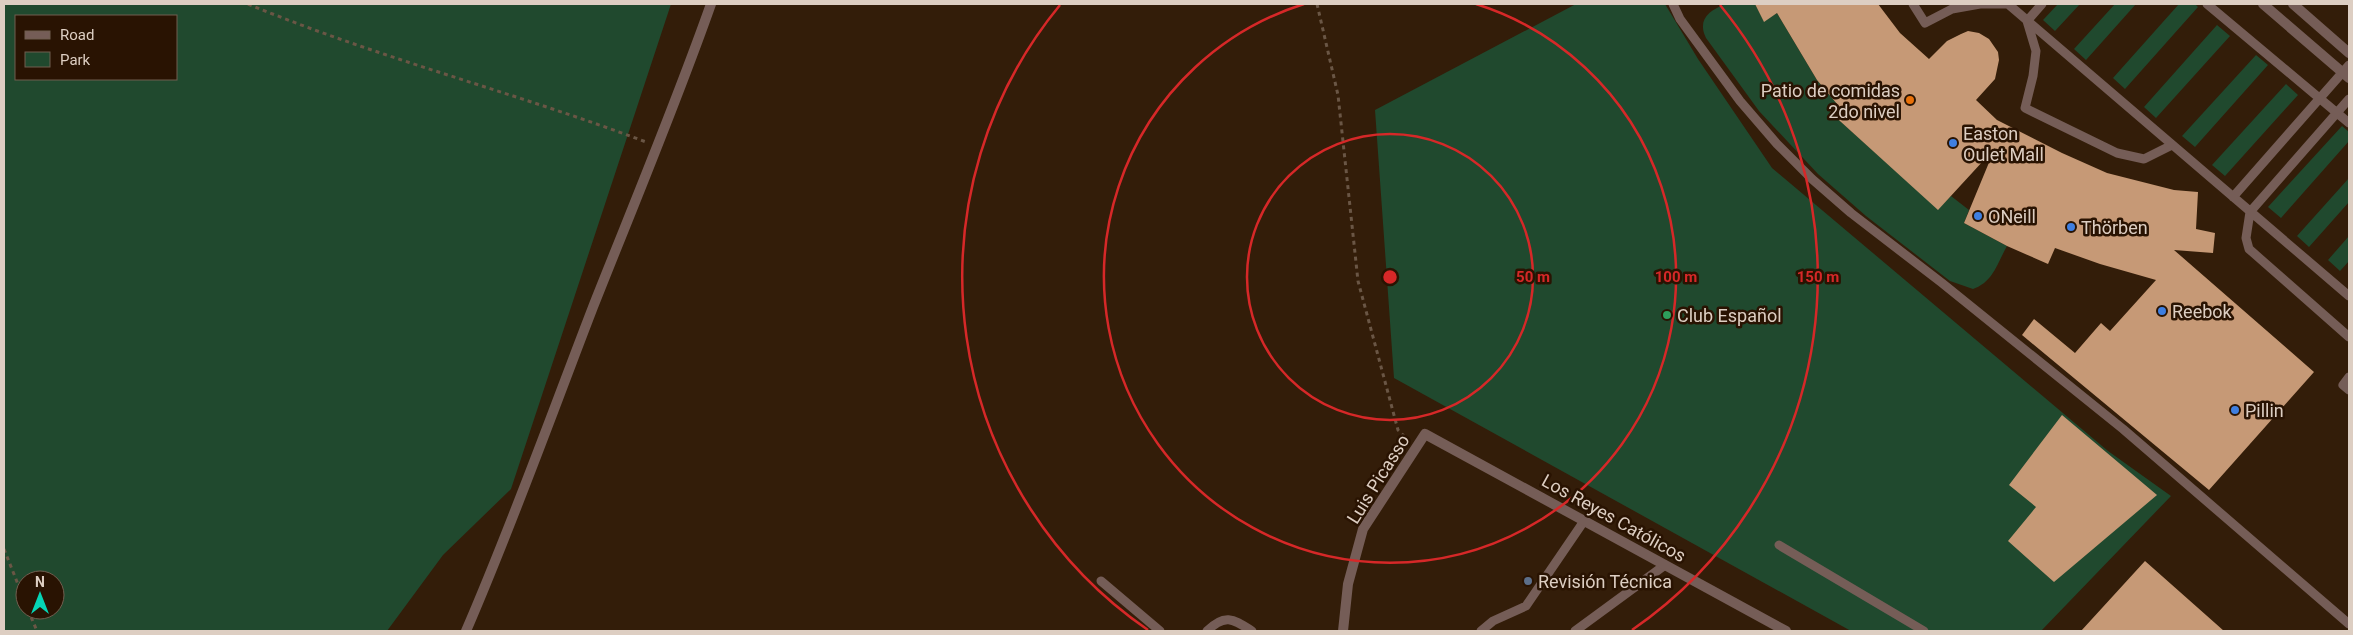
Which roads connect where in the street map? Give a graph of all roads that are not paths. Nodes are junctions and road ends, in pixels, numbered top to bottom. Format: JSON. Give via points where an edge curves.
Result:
{"nodes":[{"id":1,"x":710,"y":4,"type":"edge"},
{"id":2,"x":1672,"y":4,"type":"edge"},
{"id":3,"x":1913,"y":4,"type":"edge"},
{"id":4,"x":2008,"y":4,"type":"edge"},
{"id":5,"x":2042,"y":4,"type":"edge"},
{"id":6,"x":2207,"y":4,"type":"edge"},
{"id":7,"x":2263,"y":4,"type":"edge"},
{"id":8,"x":2293,"y":4,"type":"edge"},
{"id":9,"x":2027,"y":21,"type":"junction"},
{"id":10,"x":2349,"y":53,"type":"edge"},
{"id":11,"x":2347,"y":72,"type":"edge"},
{"id":12,"x":2318,"y":98,"type":"junction"},
{"id":13,"x":2349,"y":99,"type":"edge"},
{"id":14,"x":2338,"y":114,"type":"junction"},
{"id":15,"x":2349,"y":124,"type":"edge"},
{"id":16,"x":2172,"y":145,"type":"junction"},
{"id":17,"x":2233,"y":197,"type":"junction"},
{"id":18,"x":2250,"y":212,"type":"junction"},
{"id":19,"x":2349,"y":296,"type":"edge"},
{"id":20,"x":2349,"y":337,"type":"edge"},
{"id":21,"x":2349,"y":377,"type":"edge"},
{"id":22,"x":2349,"y":390,"type":"edge"},
{"id":23,"x":1425,"y":434,"type":"joint"},
{"id":24,"x":1584,"y":521,"type":"junction"},
{"id":25,"x":1779,"y":545,"type":"dead end"},
{"id":26,"x":1665,"y":565,"type":"junction"},
{"id":27,"x":1101,"y":581,"type":"dead end"},
{"id":28,"x":2349,"y":624,"type":"edge"},
{"id":29,"x":466,"y":631,"type":"edge"},
{"id":30,"x":1160,"y":631,"type":"edge"},
{"id":31,"x":1208,"y":631,"type":"edge"},
{"id":32,"x":1252,"y":631,"type":"edge"},
{"id":33,"x":1343,"y":631,"type":"edge"},
{"id":34,"x":1481,"y":631,"type":"edge"},
{"id":35,"x":1575,"y":631,"type":"edge"},
{"id":36,"x":1786,"y":631,"type":"edge"},
{"id":37,"x":1924,"y":631,"type":"edge"}],
"edges":[{"from":1,"to":29,"type":"street","via":[[658,146]]},
{"from":2,"to":28,"type":"lane","via":[[1740,101],[1812,178],[1851,213],[2123,429]]},
{"from":3,"to":4,"type":"lane","via":[[1925,23],[1952,9]]},
{"from":4,"to":9,"type":"lane"},
{"from":5,"to":9,"type":"lane"},
{"from":6,"to":12,"type":"lane"},
{"from":7,"to":11,"type":"street"},
{"from":8,"to":10,"type":"street"},
{"from":9,"to":16,"type":"lane"},
{"from":9,"to":16,"type":"lane","via":[[2036,51],[2025,108],[2117,153],[2144,159]]},
{"from":11,"to":12,"type":"lane"},
{"from":12,"to":14,"type":"lane"},
{"from":12,"to":17,"type":"lane"},
{"from":13,"to":14,"type":"lane"},
{"from":14,"to":15,"type":"lane"},
{"from":14,"to":18,"type":"lane"},
{"from":16,"to":17,"type":"lane"},
{"from":17,"to":18,"type":"lane"},
{"from":18,"to":19,"type":"lane"},
{"from":18,"to":20,"type":"lane","via":[[2246,238],[2249,249]]},
{"from":21,"to":22,"type":"lane","via":[[2343,385]]},
{"from":23,"to":24,"type":"street","name":"Los Reyes Católicos"},
{"from":23,"to":33,"type":"street","name":"Luis Picasso","via":[[1363,529],[1348,584]]},
{"from":24,"to":26,"type":"street","name":"Los Reyes Católicos"},
{"from":24,"to":34,"type":"lane","via":[[1526,606],[1493,621]]},
{"from":25,"to":37,"type":"lane"},
{"from":26,"to":35,"type":"lane"},
{"from":26,"to":36,"type":"street","name":"Los Reyes Católicos"},
{"from":27,"to":30,"type":"lane"},
{"from":31,"to":32,"type":"lane","via":[[1219,620],[1226,619]]}]}
